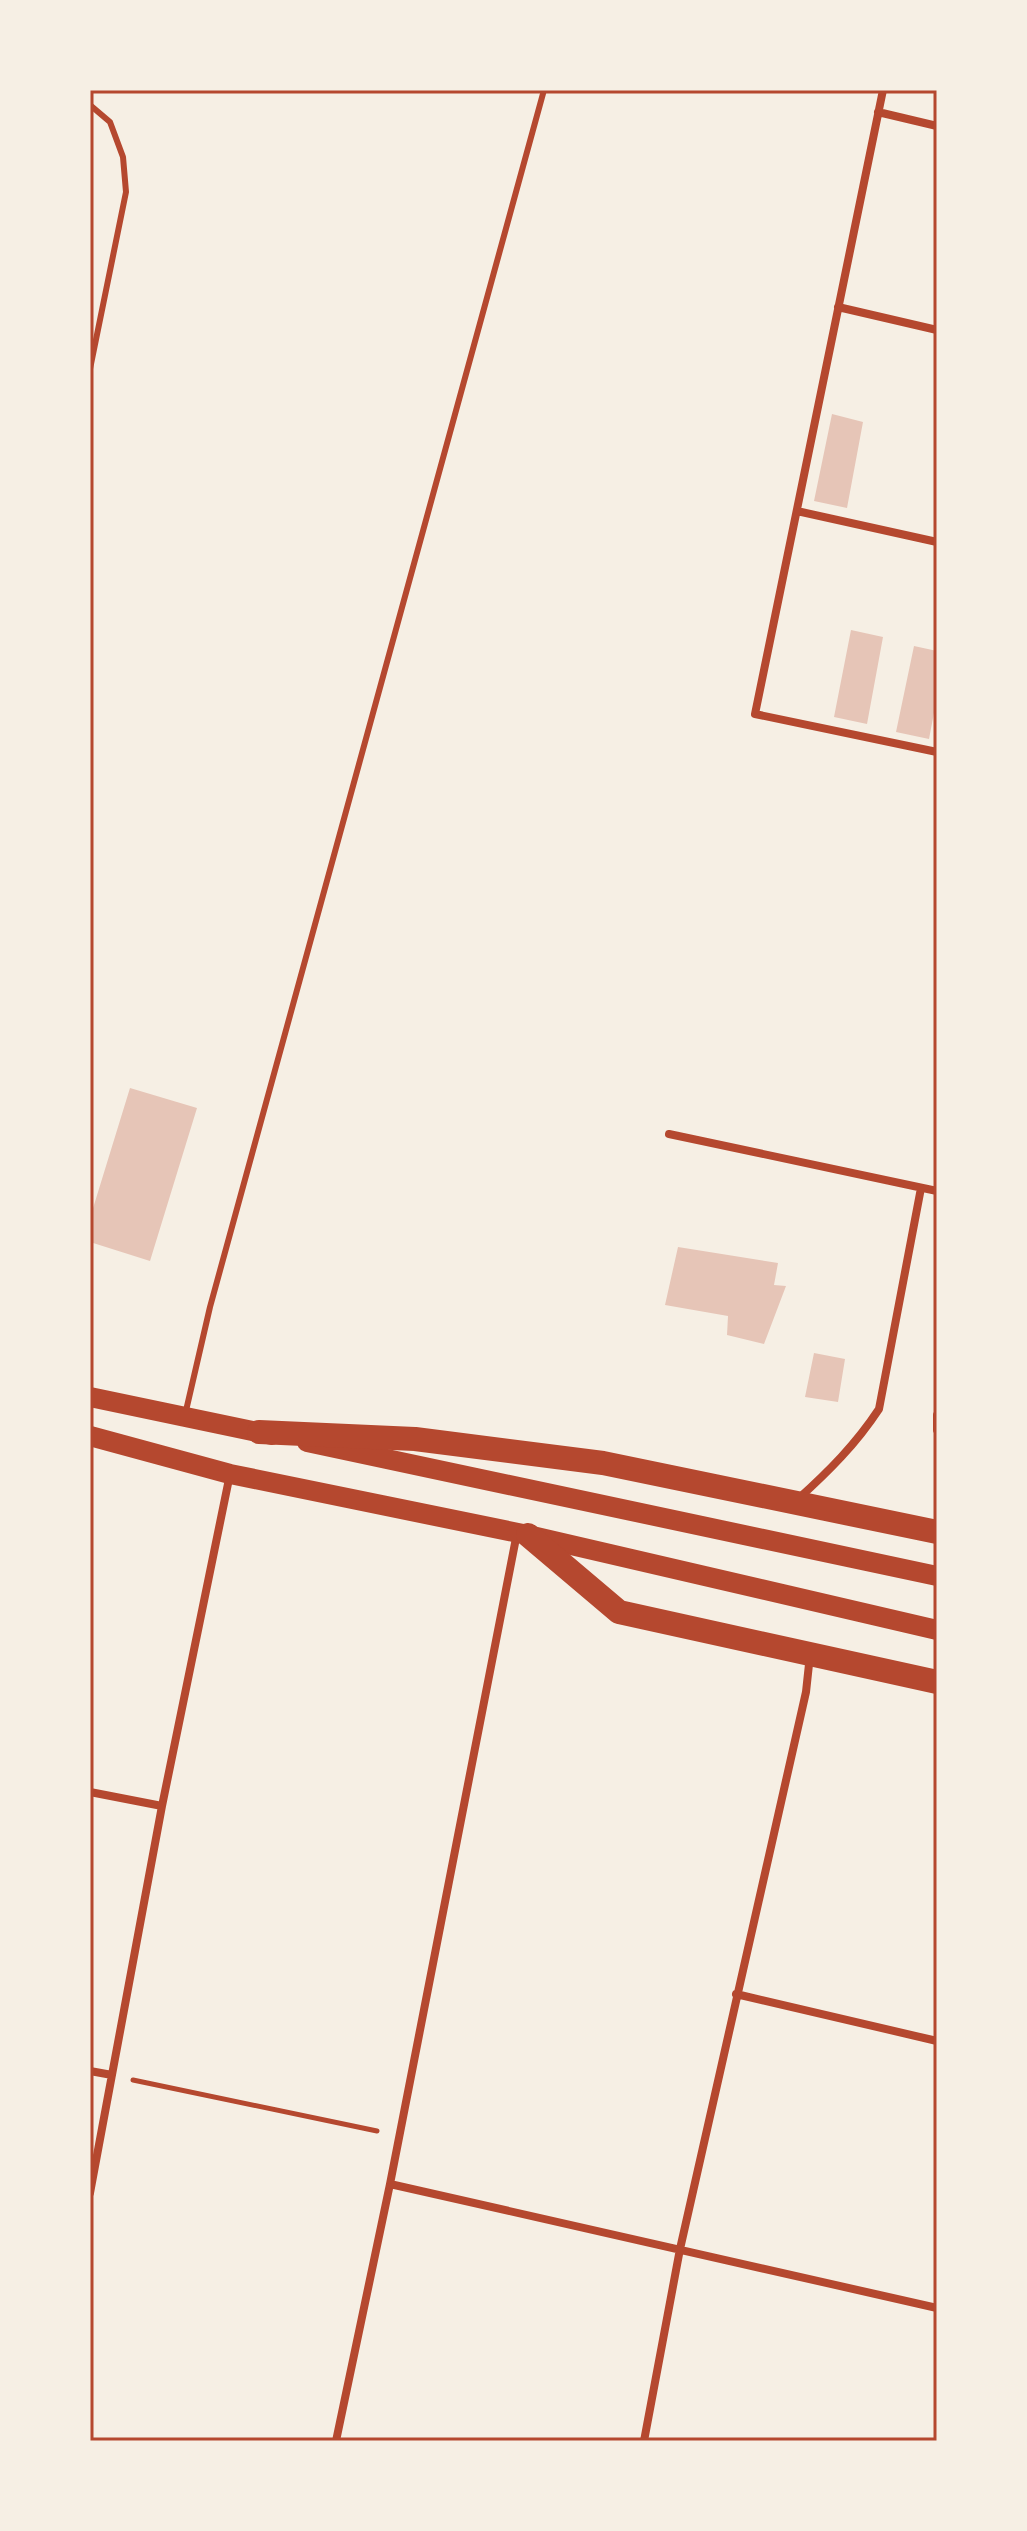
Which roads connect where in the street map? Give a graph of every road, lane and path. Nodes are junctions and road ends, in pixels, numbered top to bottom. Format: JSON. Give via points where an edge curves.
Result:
{"nodes":[{"id":1,"x":544,"y":90,"type":"edge"},
{"id":2,"x":883,"y":90,"type":"edge"},
{"id":3,"x":90,"y":105,"type":"edge"},
{"id":4,"x":878,"y":112,"type":"junction"},
{"id":5,"x":937,"y":126,"type":"edge"},
{"id":6,"x":838,"y":307,"type":"junction"},
{"id":7,"x":937,"y":330,"type":"edge"},
{"id":8,"x":90,"y":369,"type":"edge"},
{"id":9,"x":797,"y":511,"type":"junction"},
{"id":10,"x":937,"y":542,"type":"edge"},
{"id":11,"x":937,"y":752,"type":"edge"},
{"id":12,"x":669,"y":1134,"type":"dead end"},
{"id":13,"x":921,"y":1188,"type":"junction"},
{"id":14,"x":937,"y":1191,"type":"edge"},
{"id":15,"x":90,"y":1397,"type":"edge"},
{"id":16,"x":937,"y":1415,"type":"edge"},
{"id":17,"x":185,"y":1417,"type":"junction"},
{"id":18,"x":937,"y":1430,"type":"edge"},
{"id":19,"x":259,"y":1432,"type":"junction"},
{"id":20,"x":90,"y":1436,"type":"edge"},
{"id":21,"x":230,"y":1474,"type":"junction"},
{"id":22,"x":796,"y":1501,"type":"junction"},
{"id":23,"x":937,"y":1532,"type":"edge"},
{"id":24,"x":522,"y":1534,"type":"junction"},
{"id":25,"x":937,"y":1576,"type":"edge"},
{"id":26,"x":937,"y":1630,"type":"edge"},
{"id":27,"x":810,"y":1654,"type":"junction"},
{"id":28,"x":937,"y":1682,"type":"edge"},
{"id":29,"x":90,"y":1792,"type":"edge"},
{"id":30,"x":162,"y":1806,"type":"junction"},
{"id":31,"x":736,"y":1994,"type":"junction"},
{"id":32,"x":937,"y":2041,"type":"edge"},
{"id":33,"x":90,"y":2071,"type":"edge"},
{"id":34,"x":112,"y":2075,"type":"junction"},
{"id":35,"x":399,"y":2135,"type":"junction"},
{"id":36,"x":390,"y":2184,"type":"junction"},
{"id":37,"x":90,"y":2193,"type":"edge"},
{"id":38,"x":680,"y":2249,"type":"junction"},
{"id":39,"x":937,"y":2308,"type":"edge"},
{"id":40,"x":336,"y":2441,"type":"edge"},
{"id":41,"x":644,"y":2441,"type":"edge"}],
"edges":[{"from":1,"to":17,"type":"lane","via":[[210,1307]]},
{"from":2,"to":4,"type":"street"},
{"from":3,"to":8,"type":"lane","via":[[110,122],[123,157],[126,192]]},
{"from":4,"to":5,"type":"street"},
{"from":4,"to":6,"type":"street"},
{"from":6,"to":7,"type":"street"},
{"from":6,"to":9,"type":"street"},
{"from":9,"to":10,"type":"street"},
{"from":9,"to":11,"type":"street","via":[[755,714]]},
{"from":12,"to":13,"type":"street"},
{"from":13,"to":14,"type":"street"},
{"from":13,"to":22,"type":"street","via":[[879,1409],[859,1440]]},
{"from":15,"to":17,"type":"main road"},
{"from":16,"to":18,"type":"street"},
{"from":17,"to":19,"type":"main road"},
{"from":19,"to":22,"type":"highway","via":[[415,1439],[603,1463]]},
{"from":19,"to":25,"type":"main road"},
{"from":20,"to":21,"type":"main road"},
{"from":21,"to":24,"type":"main road"},
{"from":21,"to":30,"type":"street"},
{"from":22,"to":23,"type":"highway"},
{"from":24,"to":26,"type":"main road"},
{"from":24,"to":27,"type":"highway","via":[[619,1612]]},
{"from":24,"to":35,"type":"street"},
{"from":27,"to":28,"type":"highway"},
{"from":27,"to":31,"type":"street","via":[[806,1692]]},
{"from":29,"to":30,"type":"street"},
{"from":30,"to":34,"type":"street"},
{"from":31,"to":32,"type":"street"},
{"from":31,"to":38,"type":"street"},
{"from":33,"to":34,"type":"street"},
{"from":34,"to":35,"type":"path"},
{"from":34,"to":37,"type":"street"},
{"from":35,"to":36,"type":"street"},
{"from":36,"to":38,"type":"street"},
{"from":36,"to":40,"type":"street"},
{"from":38,"to":39,"type":"street"},
{"from":38,"to":41,"type":"street"}]}
